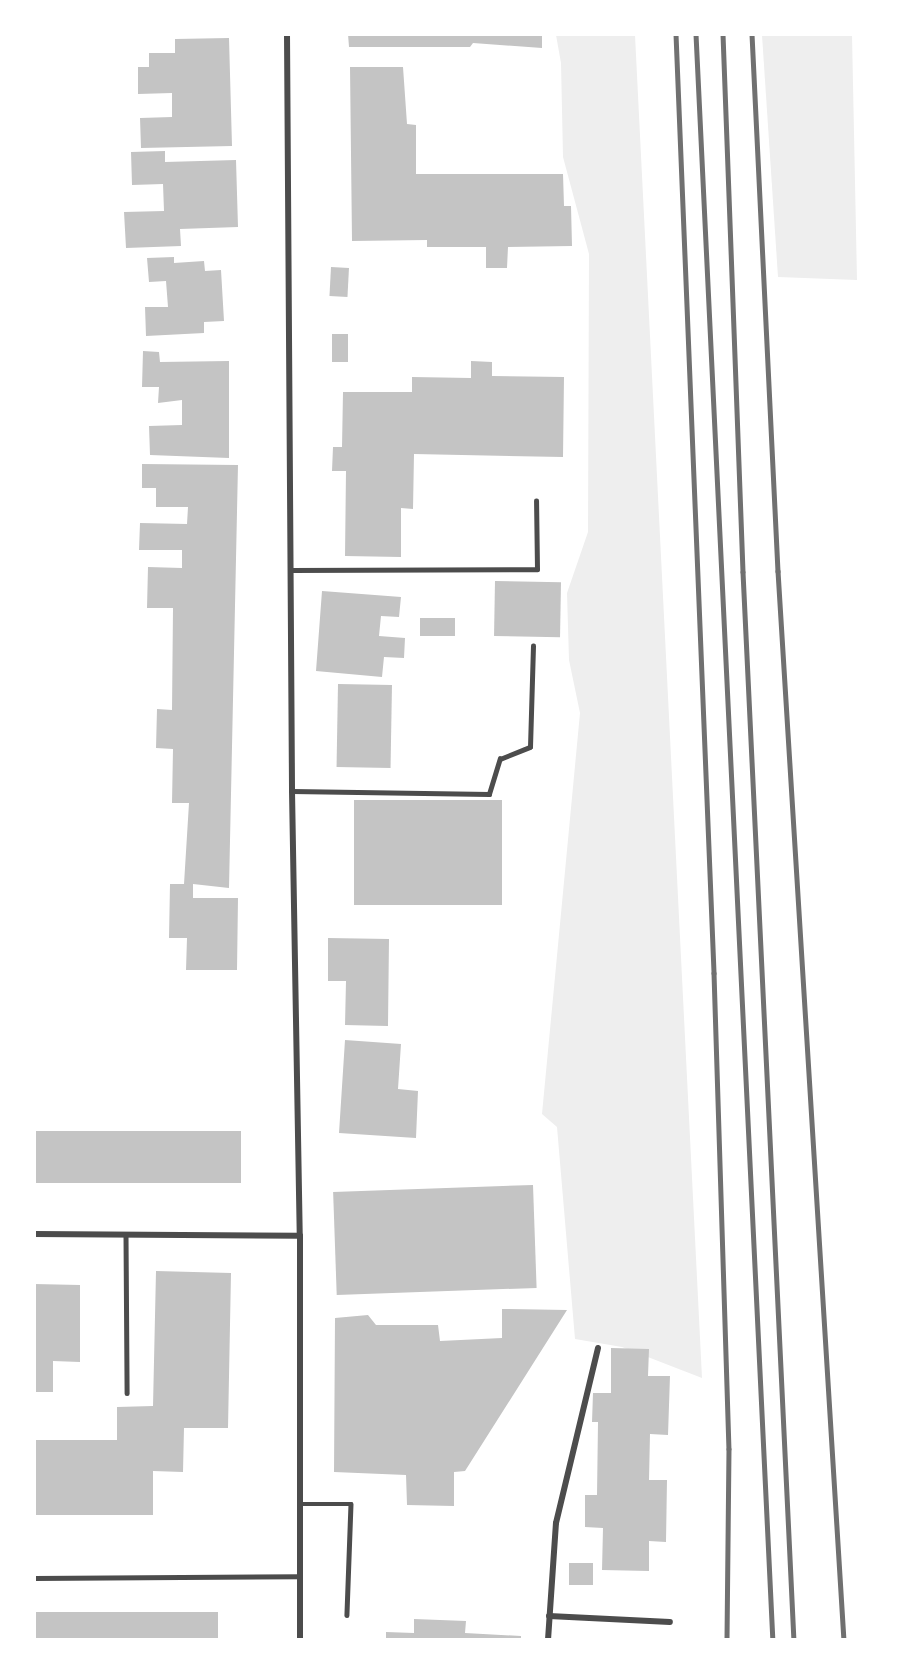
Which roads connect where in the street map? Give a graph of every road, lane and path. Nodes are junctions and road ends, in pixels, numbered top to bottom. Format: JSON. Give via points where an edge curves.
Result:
{"nodes":[{"id":1,"x":287,"y":34,"type":"edge"},
{"id":2,"x":536,"y":501,"type":"dead end"},
{"id":3,"x":291,"y":570,"type":"junction"},
{"id":4,"x":533,"y":646,"type":"dead end"},
{"id":5,"x":292,"y":791,"type":"junction"},
{"id":6,"x":34,"y":1234,"type":"edge"},
{"id":7,"x":126,"y":1235,"type":"junction"},
{"id":8,"x":300,"y":1236,"type":"junction"},
{"id":9,"x":598,"y":1348,"type":"dead end"},
{"id":10,"x":127,"y":1393,"type":"dead end"},
{"id":11,"x":300,"y":1504,"type":"junction"},
{"id":12,"x":300,"y":1576,"type":"junction"},
{"id":13,"x":34,"y":1578,"type":"edge"},
{"id":14,"x":347,"y":1615,"type":"dead end"},
{"id":15,"x":549,"y":1616,"type":"junction"},
{"id":16,"x":670,"y":1622,"type":"dead end"},
{"id":17,"x":300,"y":1640,"type":"edge"},
{"id":18,"x":548,"y":1640,"type":"edge"}],
"edges":[{"from":1,"to":3,"type":"street"},
{"from":2,"to":3,"type":"lane","via":[[537,569]]},
{"from":3,"to":5,"type":"street"},
{"from":4,"to":5,"type":"lane","via":[[530,747],[500,759],[489,794]]},
{"from":5,"to":8,"type":"street"},
{"from":6,"to":7,"type":"street"},
{"from":7,"to":8,"type":"street"},
{"from":7,"to":10,"type":"lane"},
{"from":8,"to":11,"type":"street"},
{"from":9,"to":15,"type":"street","via":[[556,1523]]},
{"from":11,"to":12,"type":"street"},
{"from":11,"to":14,"type":"lane","via":[[351,1504]]},
{"from":12,"to":13,"type":"lane"},
{"from":12,"to":17,"type":"street"},
{"from":15,"to":16,"type":"street"},
{"from":15,"to":18,"type":"street"}]}
